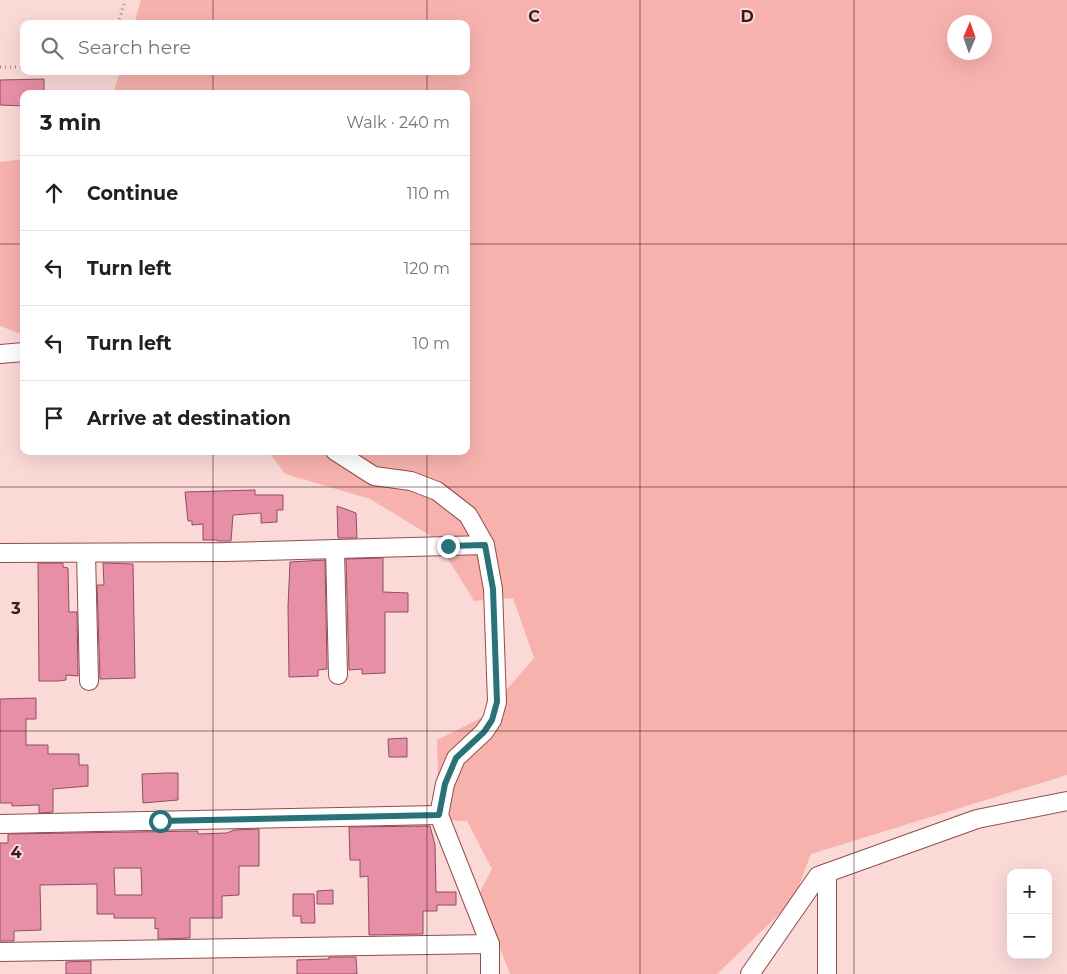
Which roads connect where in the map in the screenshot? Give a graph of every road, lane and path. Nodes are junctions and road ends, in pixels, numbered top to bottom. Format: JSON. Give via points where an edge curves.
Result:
{"nodes":[{"id":1,"x":125,"y":0,"type":"edge"},
{"id":2,"x":119,"y":20,"type":"edge"},
{"id":3,"x":0,"y":67,"type":"edge"},
{"id":4,"x":20,"y":67,"type":"edge"},
{"id":5,"x":20,"y":352,"type":"edge"},
{"id":6,"x":0,"y":354,"type":"edge"},
{"id":7,"x":341,"y":455,"type":"edge"},
{"id":8,"x":485,"y":545,"type":"junction"},
{"id":9,"x":336,"y":549,"type":"junction"},
{"id":10,"x":0,"y":553,"type":"edge"},
{"id":11,"x":86,"y":553,"type":"junction"},
{"id":12,"x":338,"y":675,"type":"dead end"},
{"id":13,"x":89,"y":681,"type":"dead end"},
{"id":14,"x":1067,"y":801,"type":"edge"},
{"id":15,"x":439,"y":815,"type":"junction"},
{"id":16,"x":0,"y":824,"type":"edge"},
{"id":17,"x":827,"y":873,"type":"junction"},
{"id":18,"x":490,"y":944,"type":"junction"},
{"id":19,"x":0,"y":952,"type":"edge"},
{"id":20,"x":490,"y":974,"type":"edge"},
{"id":21,"x":750,"y":974,"type":"edge"},
{"id":22,"x":827,"y":974,"type":"edge"}],
"edges":[{"from":1,"to":2,"type":"path"},
{"from":3,"to":4,"type":"path"},
{"from":5,"to":6,"type":"street"},
{"from":7,"to":8,"type":"street","via":[[374,476],[411,480],[437,491],[468,515]]},
{"from":8,"to":9,"type":"street"},
{"from":8,"to":15,"type":"street","via":[[493,589],[497,702],[492,720],[484,732],[456,758],[445,784]]},
{"from":9,"to":11,"type":"street"},
{"from":9,"to":12,"type":"street"},
{"from":10,"to":11,"type":"street"},
{"from":11,"to":13,"type":"street"},
{"from":14,"to":17,"type":"street","via":[[977,820]]},
{"from":15,"to":16,"type":"street"},
{"from":15,"to":18,"type":"street"},
{"from":17,"to":21,"type":"street","via":[[818,876]]},
{"from":17,"to":22,"type":"street"},
{"from":18,"to":19,"type":"street"},
{"from":18,"to":20,"type":"street"}]}
